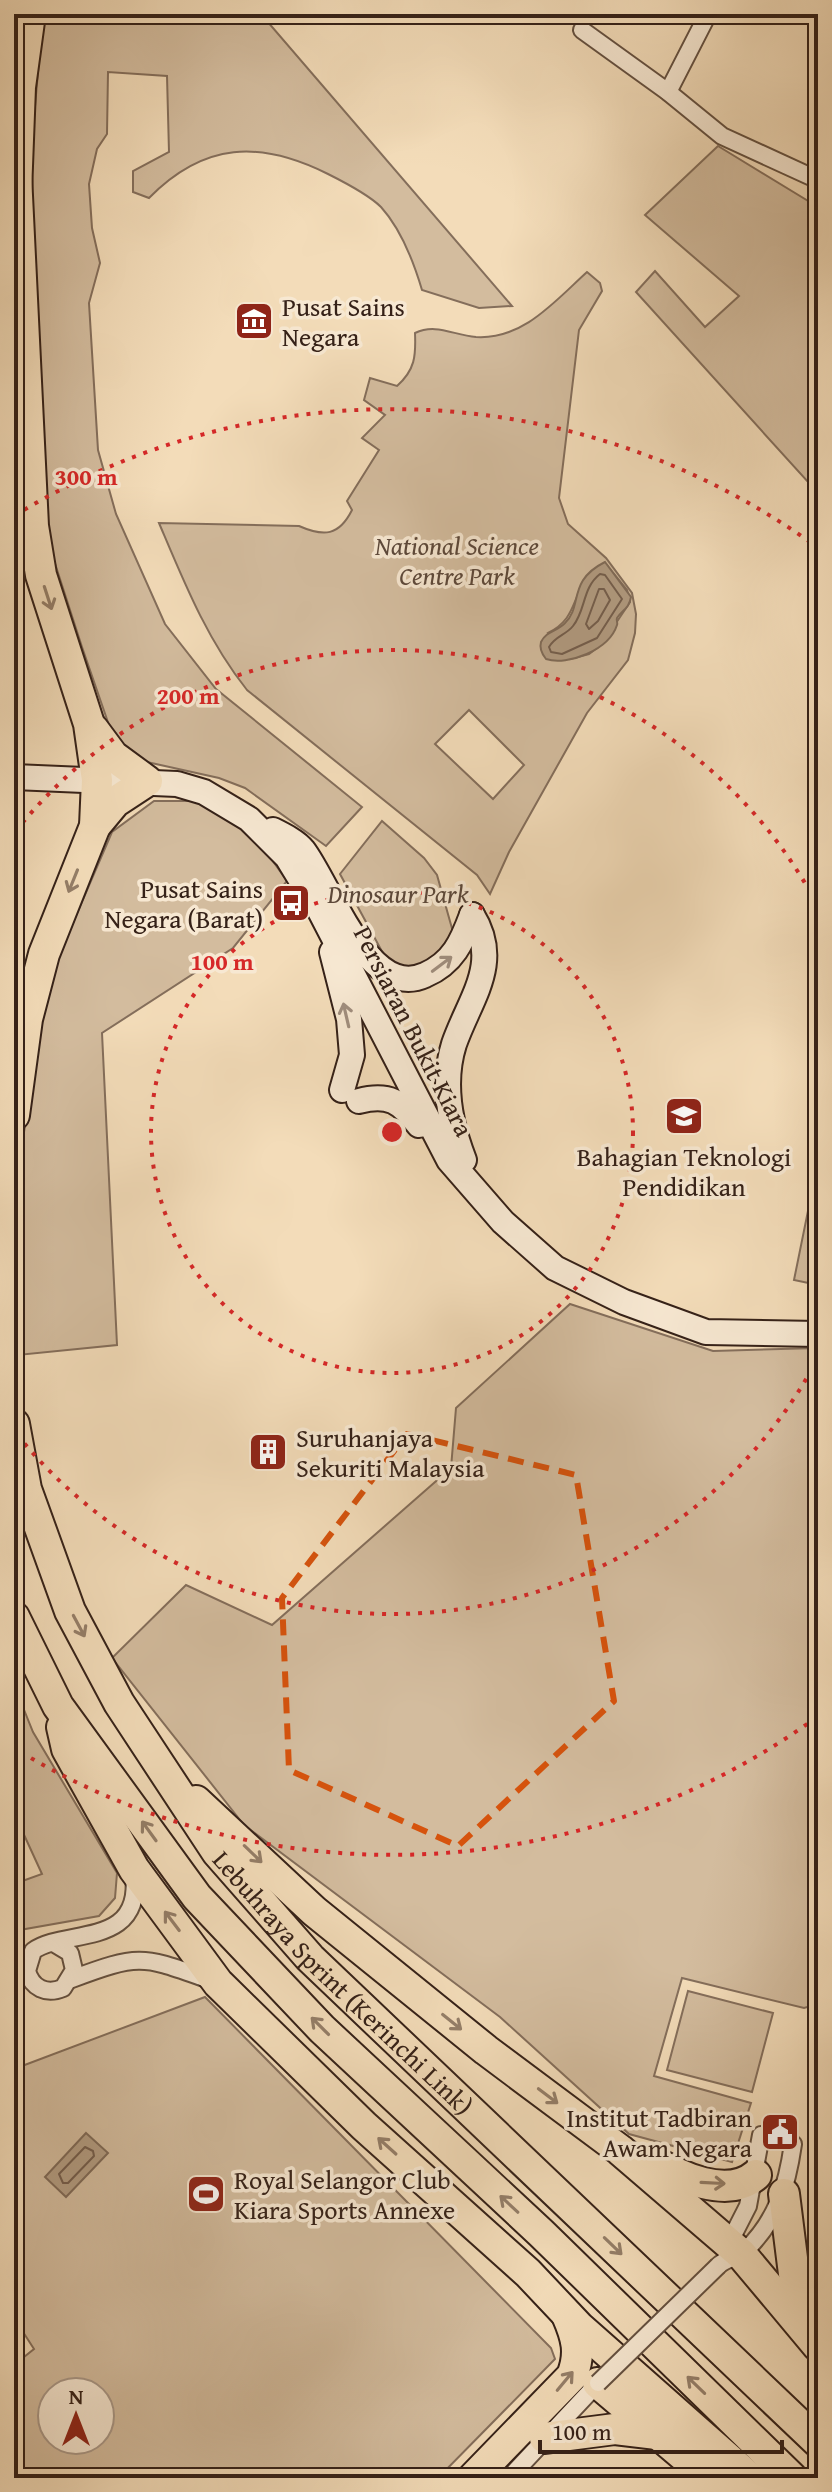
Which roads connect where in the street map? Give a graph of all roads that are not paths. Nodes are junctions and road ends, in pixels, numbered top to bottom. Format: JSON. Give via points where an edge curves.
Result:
{"nodes":[{"id":1,"x":30,"y":14,"type":"edge"},
{"id":2,"x":708,"y":14,"type":"edge"},
{"id":3,"x":582,"y":30,"type":"dead end"},
{"id":4,"x":668,"y":92,"type":"junction"},
{"id":5,"x":16,"y":175,"type":"junction"},
{"id":6,"x":818,"y":180,"type":"edge"},
{"id":7,"x":14,"y":262,"type":"edge"},
{"id":8,"x":89,"y":724,"type":"junction"},
{"id":9,"x":14,"y":777,"type":"edge"},
{"id":10,"x":97,"y":780,"type":"junction"},
{"id":11,"x":147,"y":781,"type":"junction"},
{"id":12,"x":249,"y":819,"type":"junction"},
{"id":13,"x":95,"y":826,"type":"junction"},
{"id":14,"x":335,"y":941,"type":"junction"},
{"id":15,"x":407,"y":1082,"type":"junction"},
{"id":16,"x":357,"y":1091,"type":"junction"},
{"id":17,"x":14,"y":1115,"type":"edge"},
{"id":18,"x":449,"y":1160,"type":"junction"},
{"id":19,"x":472,"y":1184,"type":"junction"},
{"id":20,"x":818,"y":1334,"type":"edge"},
{"id":21,"x":14,"y":1424,"type":"edge"},
{"id":22,"x":14,"y":1617,"type":"edge"},
{"id":23,"x":58,"y":1706,"type":"junction"},
{"id":24,"x":158,"y":1760,"type":"junction"},
{"id":25,"x":134,"y":1869,"type":"junction"},
{"id":26,"x":55,"y":1944,"type":"junction"},
{"id":27,"x":72,"y":1979,"type":"junction"},
{"id":28,"x":218,"y":1983,"type":"junction"},
{"id":29,"x":761,"y":2135,"type":"dead end"},
{"id":30,"x":793,"y":2144,"type":"dead end"},
{"id":31,"x":620,"y":2150,"type":"junction"},
{"id":32,"x":756,"y":2175,"type":"junction"},
{"id":33,"x":784,"y":2194,"type":"junction"},
{"id":34,"x":728,"y":2256,"type":"junction"},
{"id":35,"x":566,"y":2314,"type":"junction"},
{"id":36,"x":818,"y":2325,"type":"edge"},
{"id":37,"x":818,"y":2346,"type":"edge"},
{"id":38,"x":598,"y":2383,"type":"junction"},
{"id":39,"x":657,"y":2434,"type":"junction"},
{"id":40,"x":545,"y":2438,"type":"junction"},
{"id":41,"x":818,"y":2442,"type":"edge"},
{"id":42,"x":473,"y":2478,"type":"edge"},
{"id":43,"x":509,"y":2478,"type":"edge"},
{"id":44,"x":710,"y":2478,"type":"edge"},
{"id":45,"x":750,"y":2478,"type":"edge"},
{"id":46,"x":792,"y":2478,"type":"edge"}],
"edges":[{"from":1,"to":5,"type":"highway"},
{"from":2,"to":4,"type":"street"},
{"from":3,"to":4,"type":"street"},
{"from":4,"to":6,"type":"street","via":[[722,136]]},
{"from":5,"to":7,"type":"highway"},
{"from":5,"to":8,"type":"highway","one_way":true,"via":[[33,526],[41,575]]},
{"from":8,"to":10,"type":"highway"},
{"from":8,"to":11,"type":"highway","via":[[113,756]]},
{"from":9,"to":10,"type":"street","name":"Persiaran Bukit Kiara"},
{"from":10,"to":11,"type":"street","name":"Persiaran Bukit Kiara"},
{"from":10,"to":13,"type":"highway"},
{"from":11,"to":12,"type":"street","name":"Persiaran Bukit Kiara","via":[[204,792]]},
{"from":11,"to":13,"type":"highway","via":[[115,802]]},
{"from":12,"to":14,"type":"street","name":"Persiaran Bukit Kiara","via":[[287,857]]},
{"from":12,"to":19,"type":"street","one_way":true,"via":[[302,848],[368,959],[398,978],[420,978],[438,969],[453,956],[472,915],[480,927],[483,979],[454,1045],[449,1094],[451,1127]]},
{"from":13,"to":17,"type":"highway","one_way":true,"via":[[41,965],[27,1019]]},
{"from":14,"to":15,"type":"street","name":"Persiaran Bukit Kiara"},
{"from":16,"to":14,"type":"street","one_way":true,"via":[[349,1019],[331,956]]},
{"from":15,"to":16,"type":"street"},
{"from":15,"to":18,"type":"street","name":"Persiaran Bukit Kiara"},
{"from":16,"to":18,"type":"street","via":[[401,1103]]},
{"from":18,"to":19,"type":"street","name":"Persiaran Bukit Kiara"},
{"from":19,"to":20,"type":"street","name":"Persiaran Bukit Kiara","via":[[503,1222],[555,1268],[624,1302],[706,1332]]},
{"from":21,"to":24,"type":"highway","name":"Lebuhraya Sprint (Kerinchi Link)","one_way":true,"via":[[26,1489],[70,1611],[119,1703]]},
{"from":22,"to":23,"type":"highway","name":"Lebuhraya Sprint (Kerinchi Link)"},
{"from":23,"to":25,"type":"highway","via":[[67,1749]]},
{"from":46,"to":23,"type":"highway","name":"Lebuhraya Sprint (Kerinchi Link)","one_way":true,"via":[[301,2007],[197,1897]]},
{"from":24,"to":31,"type":"highway","one_way":true,"via":[[314,1911]]},
{"from":24,"to":41,"type":"highway","name":"Lebuhraya Sprint (Kerinchi Link)","one_way":true,"via":[[217,1852],[310,1958]]},
{"from":25,"to":26,"type":"street","via":[[136,1887],[116,1924]]},
{"from":28,"to":25,"type":"highway","one_way":true},
{"from":26,"to":27,"type":"street","via":[[70,1953]]},
{"from":26,"to":27,"type":"street","via":[[33,1951],[27,1964],[29,1978],[50,1991]]},
{"from":27,"to":28,"type":"street","via":[[111,1964],[147,1959]]},
{"from":35,"to":28,"type":"highway","one_way":true},
{"from":29,"to":32,"type":"street"},
{"from":30,"to":33,"type":"street"},
{"from":31,"to":32,"type":"highway","one_way":true,"via":[[637,2152],[693,2181],[740,2183]]},
{"from":31,"to":34,"type":"highway"},
{"from":32,"to":34,"type":"street"},
{"from":33,"to":34,"type":"street","via":[[770,2222]]},
{"from":33,"to":36,"type":"highway","via":[[794,2274]]},
{"from":34,"to":37,"type":"highway"},
{"from":34,"to":38,"type":"street","bridge":true},
{"from":42,"to":35,"type":"highway","one_way":true,"via":[[572,2376],[579,2358]]},
{"from":35,"to":45,"type":"highway"},
{"from":38,"to":39,"type":"highway"},
{"from":38,"to":40,"type":"street"},
{"from":39,"to":40,"type":"highway","via":[[615,2429]]},
{"from":39,"to":44,"type":"highway"},
{"from":40,"to":43,"type":"street"}]}
